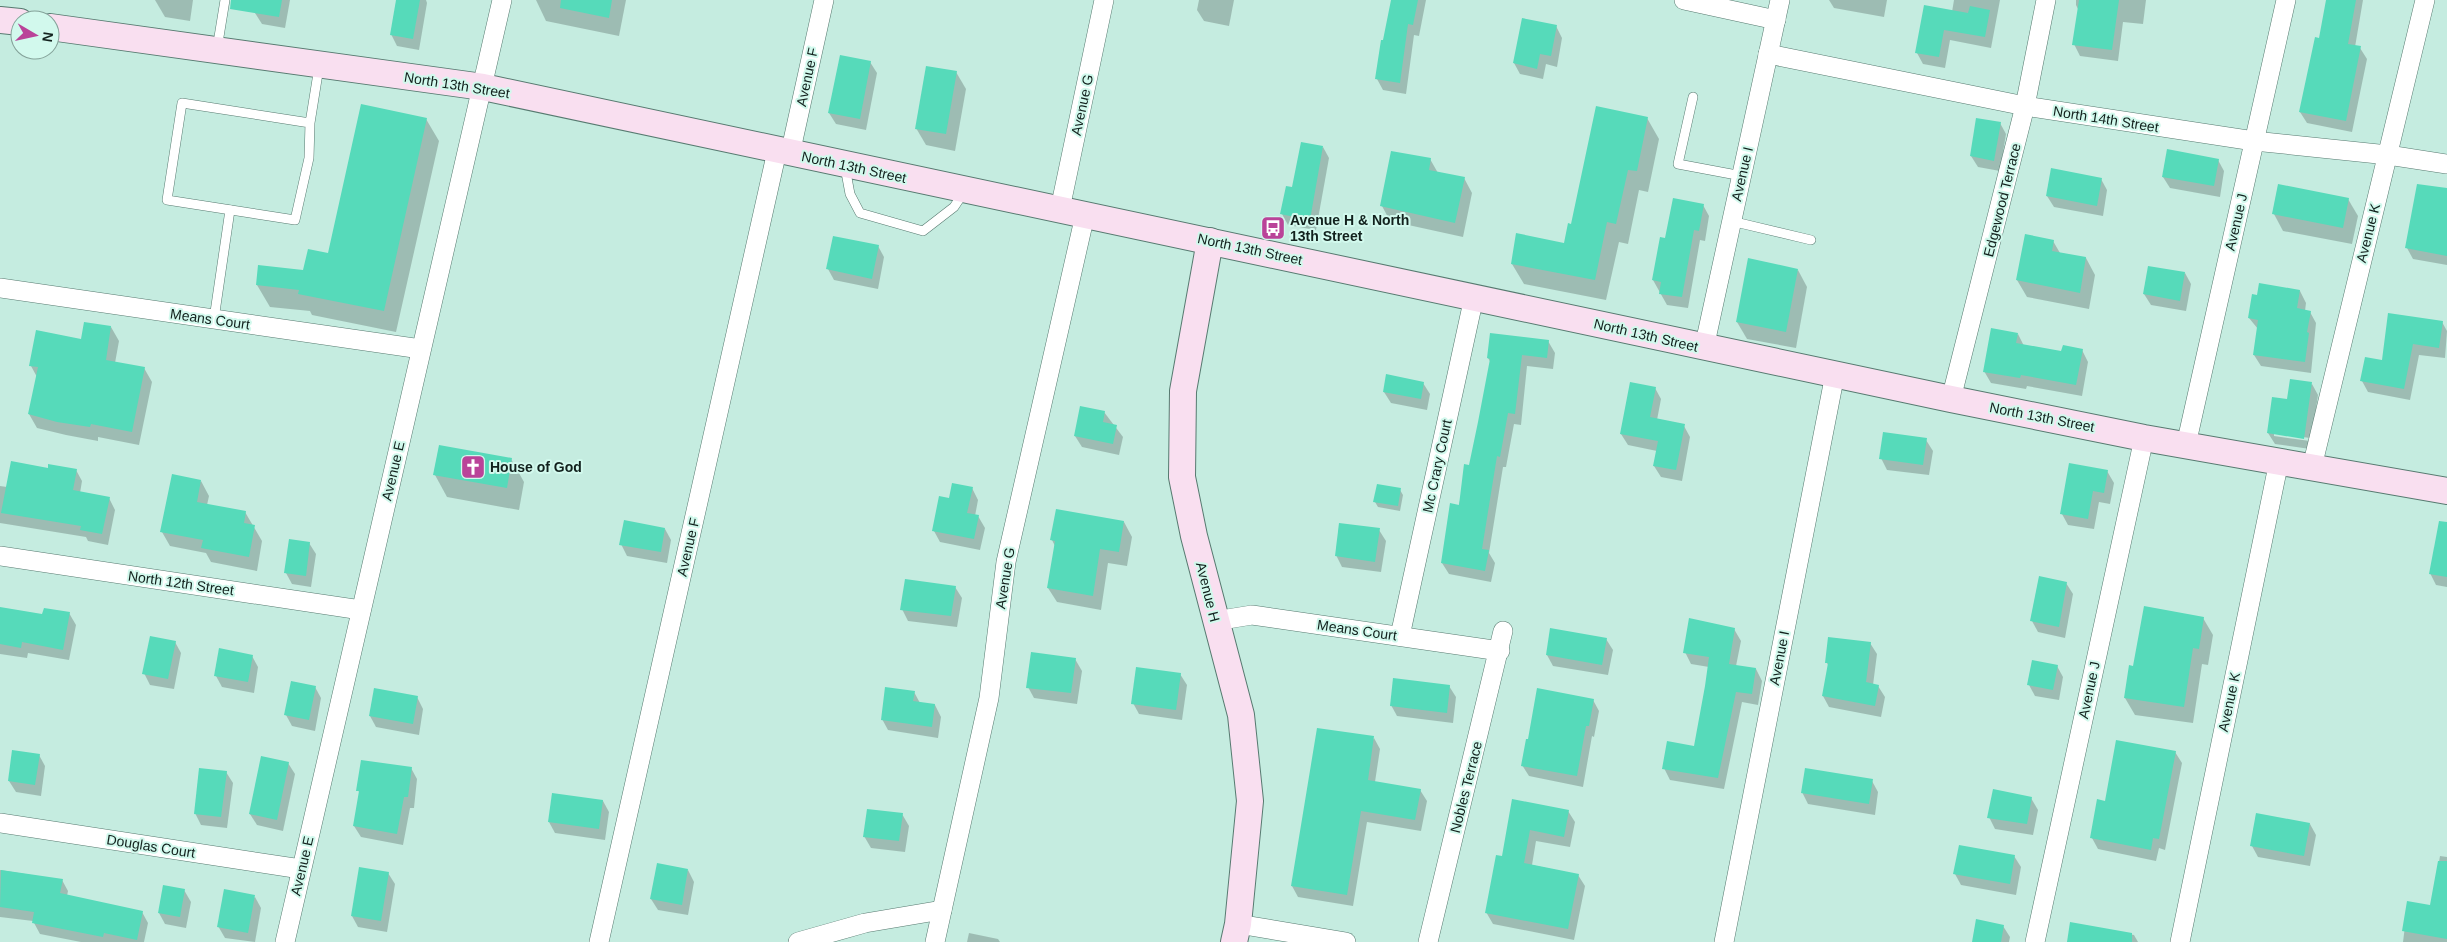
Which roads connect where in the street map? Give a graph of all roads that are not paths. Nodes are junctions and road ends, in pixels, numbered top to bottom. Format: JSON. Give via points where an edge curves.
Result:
{"nodes":[{"id":1,"x":223,"y":0,"type":"edge"},
{"id":2,"x":502,"y":0,"type":"edge"},
{"id":3,"x":824,"y":0,"type":"edge"},
{"id":4,"x":1104,"y":0,"type":"edge"},
{"id":5,"x":1684,"y":0,"type":"edge"},
{"id":6,"x":1780,"y":0,"type":"edge"},
{"id":7,"x":2046,"y":0,"type":"edge"},
{"id":8,"x":2286,"y":0,"type":"edge"},
{"id":9,"x":2424,"y":0,"type":"edge"},
{"id":10,"x":1776,"y":20,"type":"junction"},
{"id":11,"x":60,"y":28,"type":"edge"},
{"id":12,"x":217,"y":49,"type":"junction"},
{"id":13,"x":1768,"y":54,"type":"junction"},
{"id":14,"x":320,"y":63,"type":"junction"},
{"id":15,"x":483,"y":87,"type":"junction"},
{"id":16,"x":1693,"y":97,"type":"dead end"},
{"id":17,"x":2025,"y":106,"type":"junction"},
{"id":18,"x":310,"y":123,"type":"junction"},
{"id":19,"x":2254,"y":141,"type":"junction"},
{"id":20,"x":784,"y":152,"type":"junction"},
{"id":21,"x":2388,"y":155,"type":"junction"},
{"id":22,"x":2447,"y":164,"type":"edge"},
{"id":23,"x":845,"y":165,"type":"junction"},
{"id":24,"x":1742,"y":176,"type":"junction"},
{"id":25,"x":966,"y":190,"type":"junction"},
{"id":26,"x":230,"y":210,"type":"junction"},
{"id":27,"x":1072,"y":212,"type":"junction"},
{"id":28,"x":1731,"y":221,"type":"junction"},
{"id":29,"x":1811,"y":240,"type":"dead end"},
{"id":30,"x":1210,"y":241,"type":"junction"},
{"id":31,"x":0,"y":288,"type":"edge"},
{"id":32,"x":1474,"y":297,"type":"junction"},
{"id":33,"x":214,"y":319,"type":"junction"},
{"id":34,"x":1704,"y":348,"type":"junction"},
{"id":35,"x":421,"y":349,"type":"junction"},
{"id":36,"x":1835,"y":374,"type":"junction"},
{"id":37,"x":1951,"y":399,"type":"junction"},
{"id":38,"x":2144,"y":438,"type":"junction"},
{"id":39,"x":2186,"y":445,"type":"junction"},
{"id":40,"x":2278,"y":462,"type":"junction"},
{"id":41,"x":2312,"y":468,"type":"junction"},
{"id":42,"x":2447,"y":491,"type":"edge"},
{"id":43,"x":0,"y":556,"type":"edge"},
{"id":44,"x":361,"y":610,"type":"junction"},
{"id":45,"x":1215,"y":621,"type":"junction"},
{"id":46,"x":1503,"y":631,"type":"dead end"},
{"id":47,"x":1400,"y":636,"type":"junction"},
{"id":48,"x":1500,"y":651,"type":"junction"},
{"id":49,"x":0,"y":823,"type":"edge"},
{"id":50,"x":301,"y":869,"type":"junction"},
{"id":51,"x":942,"y":910,"type":"junction"},
{"id":52,"x":1236,"y":933,"type":"edge"},
{"id":53,"x":285,"y":942,"type":"edge"},
{"id":54,"x":600,"y":942,"type":"edge"},
{"id":55,"x":798,"y":942,"type":"edge"},
{"id":56,"x":935,"y":942,"type":"edge"},
{"id":57,"x":1346,"y":942,"type":"edge"},
{"id":58,"x":1428,"y":942,"type":"edge"},
{"id":59,"x":1724,"y":942,"type":"edge"},
{"id":60,"x":2035,"y":942,"type":"edge"},
{"id":61,"x":2180,"y":942,"type":"edge"}],
"edges":[{"from":1,"to":12,"type":"lane"},
{"from":2,"to":15,"type":"street","name":"Avenue E"},
{"from":3,"to":20,"type":"street","name":"Avenue F"},
{"from":4,"to":27,"type":"street","name":"Avenue G"},
{"from":5,"to":10,"type":"street"},
{"from":6,"to":10,"type":"street","name":"Avenue I"},
{"from":7,"to":17,"type":"street","name":"Edgewood Terrace"},
{"from":8,"to":19,"type":"street","name":"Avenue J"},
{"from":9,"to":21,"type":"street","name":"Avenue K"},
{"from":10,"to":13,"type":"street","name":"Avenue I"},
{"from":11,"to":12,"type":"street","name":"North 13th Street"},
{"from":12,"to":14,"type":"street","name":"North 13th Street"},
{"from":13,"to":17,"type":"street","name":"North 14th Street"},
{"from":13,"to":24,"type":"street","name":"Avenue I"},
{"from":14,"to":15,"type":"street","name":"North 13th Street"},
{"from":14,"to":18,"type":"lane"},
{"from":15,"to":20,"type":"street","name":"North 13th Street"},
{"from":15,"to":35,"type":"street","name":"Avenue E"},
{"from":16,"to":24,"type":"lane","via":[[1678,164]]},
{"from":17,"to":19,"type":"street","name":"North 14th Street"},
{"from":17,"to":37,"type":"street","name":"Edgewood Terrace"},
{"from":18,"to":26,"type":"lane","via":[[309,158],[295,220]]},
{"from":18,"to":26,"type":"lane","via":[[182,103],[166,200]]},
{"from":19,"to":21,"type":"street","name":"North 14th Street"},
{"from":19,"to":39,"type":"street","name":"Avenue J"},
{"from":20,"to":23,"type":"street","name":"North 13th Street"},
{"from":20,"to":54,"type":"street","name":"Avenue F"},
{"from":21,"to":22,"type":"street","name":"North 14th Street"},
{"from":21,"to":41,"type":"street","name":"Avenue K"},
{"from":23,"to":25,"type":"street","name":"North 13th Street"},
{"from":23,"to":25,"type":"lane","via":[[850,194],[860,213],[922,231],[954,207]]},
{"from":24,"to":28,"type":"street","name":"Avenue I"},
{"from":25,"to":27,"type":"street","name":"North 13th Street"},
{"from":26,"to":33,"type":"lane"},
{"from":27,"to":30,"type":"street","name":"North 13th Street"},
{"from":27,"to":51,"type":"street","name":"Avenue G","via":[[1006,562],[990,698]]},
{"from":28,"to":29,"type":"lane"},
{"from":28,"to":34,"type":"street","name":"Avenue I"},
{"from":30,"to":32,"type":"street","name":"North 13th Street"},
{"from":30,"to":45,"type":"street","name":"Avenue H","via":[[1183,391],[1182,477]]},
{"from":31,"to":33,"type":"street","name":"Means Court"},
{"from":32,"to":34,"type":"street","name":"North 13th Street"},
{"from":32,"to":47,"type":"street","name":"Mc Crary Court"},
{"from":33,"to":35,"type":"street","name":"Means Court"},
{"from":34,"to":36,"type":"street","name":"North 13th Street"},
{"from":35,"to":44,"type":"street","name":"Avenue E"},
{"from":36,"to":37,"type":"street","name":"North 13th Street"},
{"from":36,"to":59,"type":"street","name":"Avenue I"},
{"from":37,"to":38,"type":"street","name":"North 13th Street"},
{"from":38,"to":39,"type":"street","name":"North 13th Street"},
{"from":38,"to":60,"type":"street","name":"Avenue J"},
{"from":39,"to":40,"type":"street","name":"North 13th Street"},
{"from":40,"to":41,"type":"street","name":"North 13th Street"},
{"from":40,"to":61,"type":"street","name":"Avenue K"},
{"from":41,"to":42,"type":"street","name":"North 13th Street"},
{"from":43,"to":44,"type":"street","name":"North 12th Street"},
{"from":44,"to":50,"type":"street","name":"Avenue E"},
{"from":45,"to":47,"type":"street","name":"Means Court","via":[[1252,615]]},
{"from":45,"to":52,"type":"street","name":"Avenue H","via":[[1241,715],[1250,801]]},
{"from":46,"to":48,"type":"street","name":"Nobles Terrace"},
{"from":47,"to":48,"type":"street","name":"Means Court"},
{"from":48,"to":58,"type":"street","name":"Nobles Terrace"},
{"from":49,"to":50,"type":"street","name":"Douglas Court"},
{"from":50,"to":53,"type":"street","name":"Avenue E"},
{"from":51,"to":55,"type":"street","via":[[865,923]]},
{"from":51,"to":56,"type":"street","name":"Avenue G"},
{"from":52,"to":57,"type":"street"}]}
